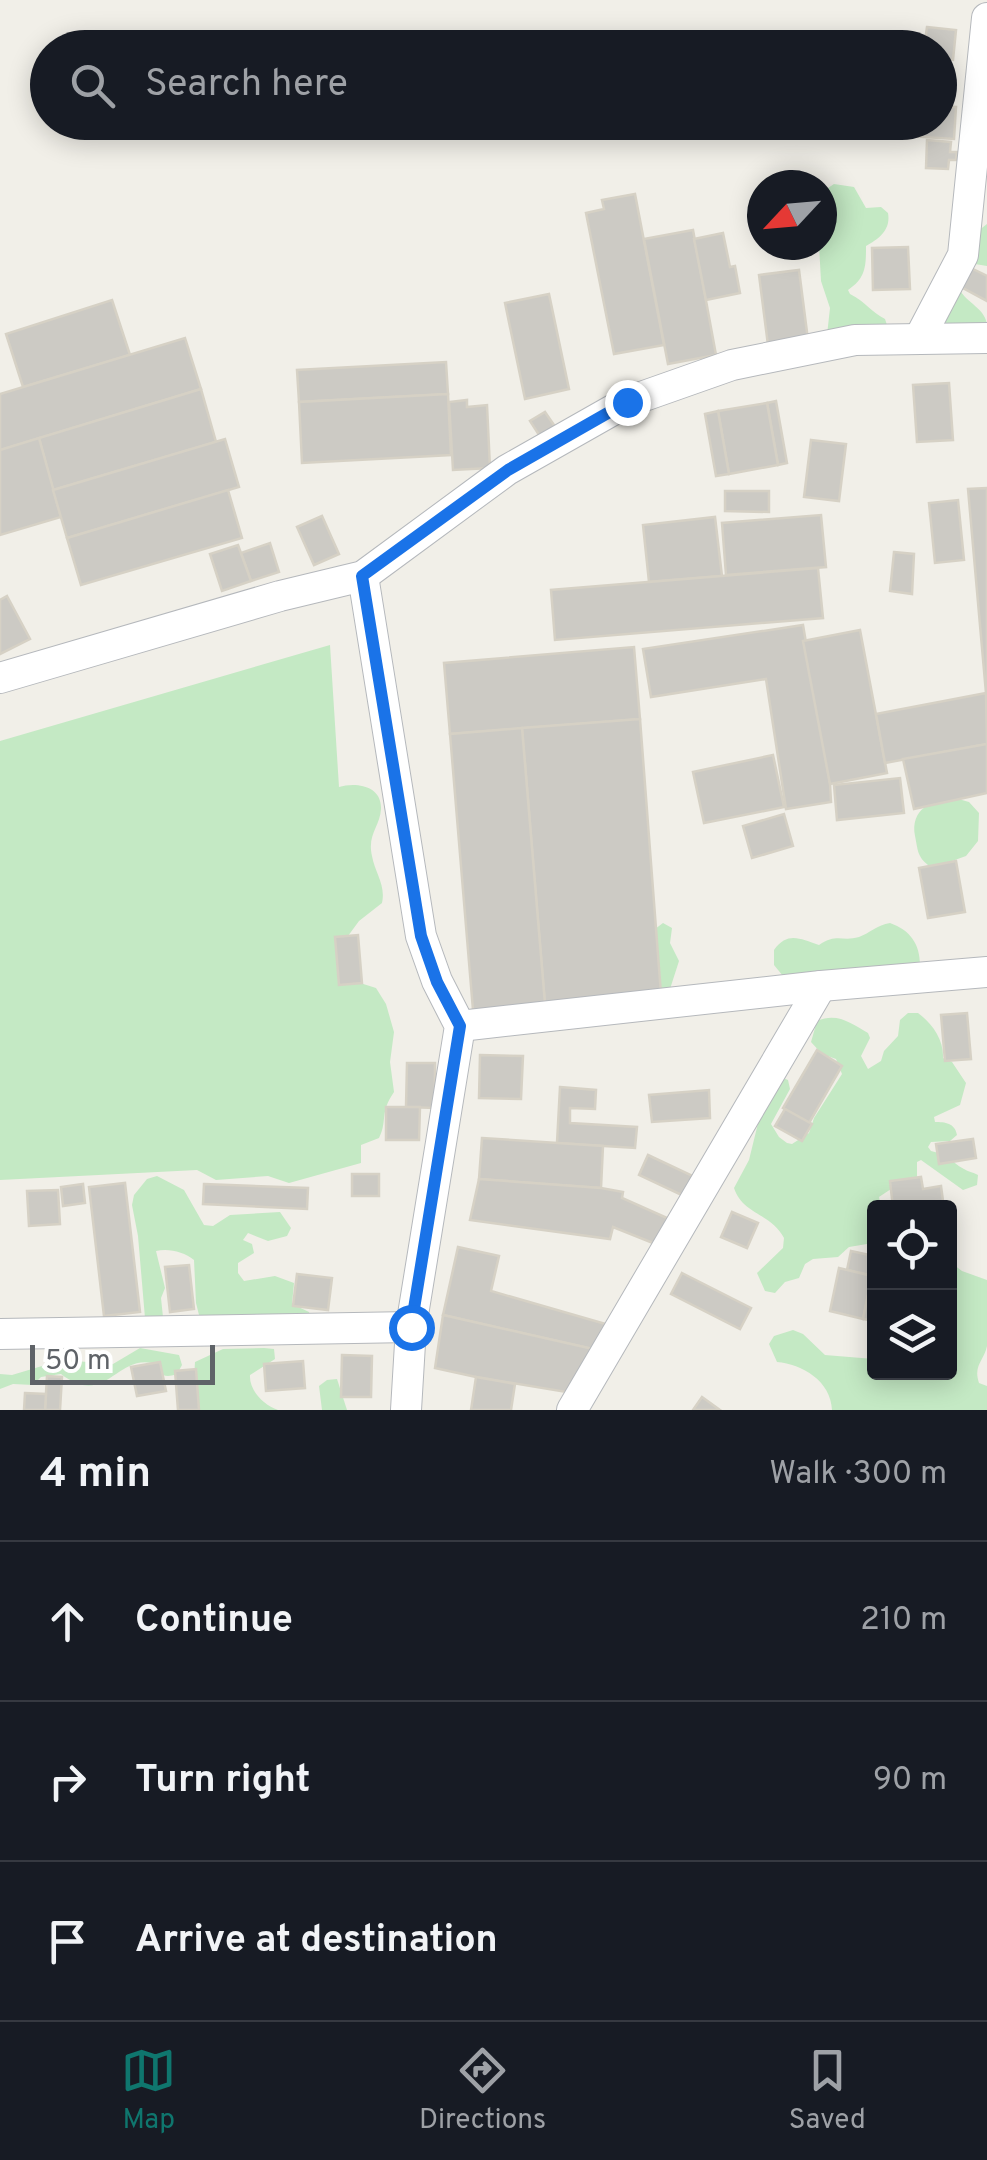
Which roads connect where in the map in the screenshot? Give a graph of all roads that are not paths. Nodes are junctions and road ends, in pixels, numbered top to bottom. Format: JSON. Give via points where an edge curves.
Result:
{"nodes":[{"id":1,"x":986,"y":0,"type":"edge"},
{"id":2,"x":987,"y":8,"type":"edge"},
{"id":3,"x":987,"y":18,"type":"edge"},
{"id":4,"x":987,"y":338,"type":"edge"},
{"id":5,"x":919,"y":339,"type":"junction"},
{"id":6,"x":362,"y":576,"type":"junction"},
{"id":7,"x":0,"y":678,"type":"edge"},
{"id":8,"x":987,"y":972,"type":"edge"},
{"id":9,"x":821,"y":986,"type":"junction"},
{"id":10,"x":460,"y":1026,"type":"junction"},
{"id":11,"x":411,"y":1327,"type":"junction"},
{"id":12,"x":0,"y":1334,"type":"edge"},
{"id":13,"x":406,"y":1410,"type":"edge"},
{"id":14,"x":572,"y":1410,"type":"edge"}],
"edges":[{"from":1,"to":2,"type":"street"},
{"from":3,"to":5,"type":"street","via":[[963,255]]},
{"from":4,"to":5,"type":"street"},
{"from":5,"to":6,"type":"street","via":[[855,340],[732,365],[627,402],[508,470]]},
{"from":6,"to":7,"type":"street"},
{"from":6,"to":10,"type":"street","via":[[421,936]]},
{"from":8,"to":9,"type":"street"},
{"from":9,"to":10,"type":"street"},
{"from":9,"to":14,"type":"street"},
{"from":10,"to":11,"type":"street"},
{"from":11,"to":12,"type":"street"},
{"from":11,"to":13,"type":"street"}]}
